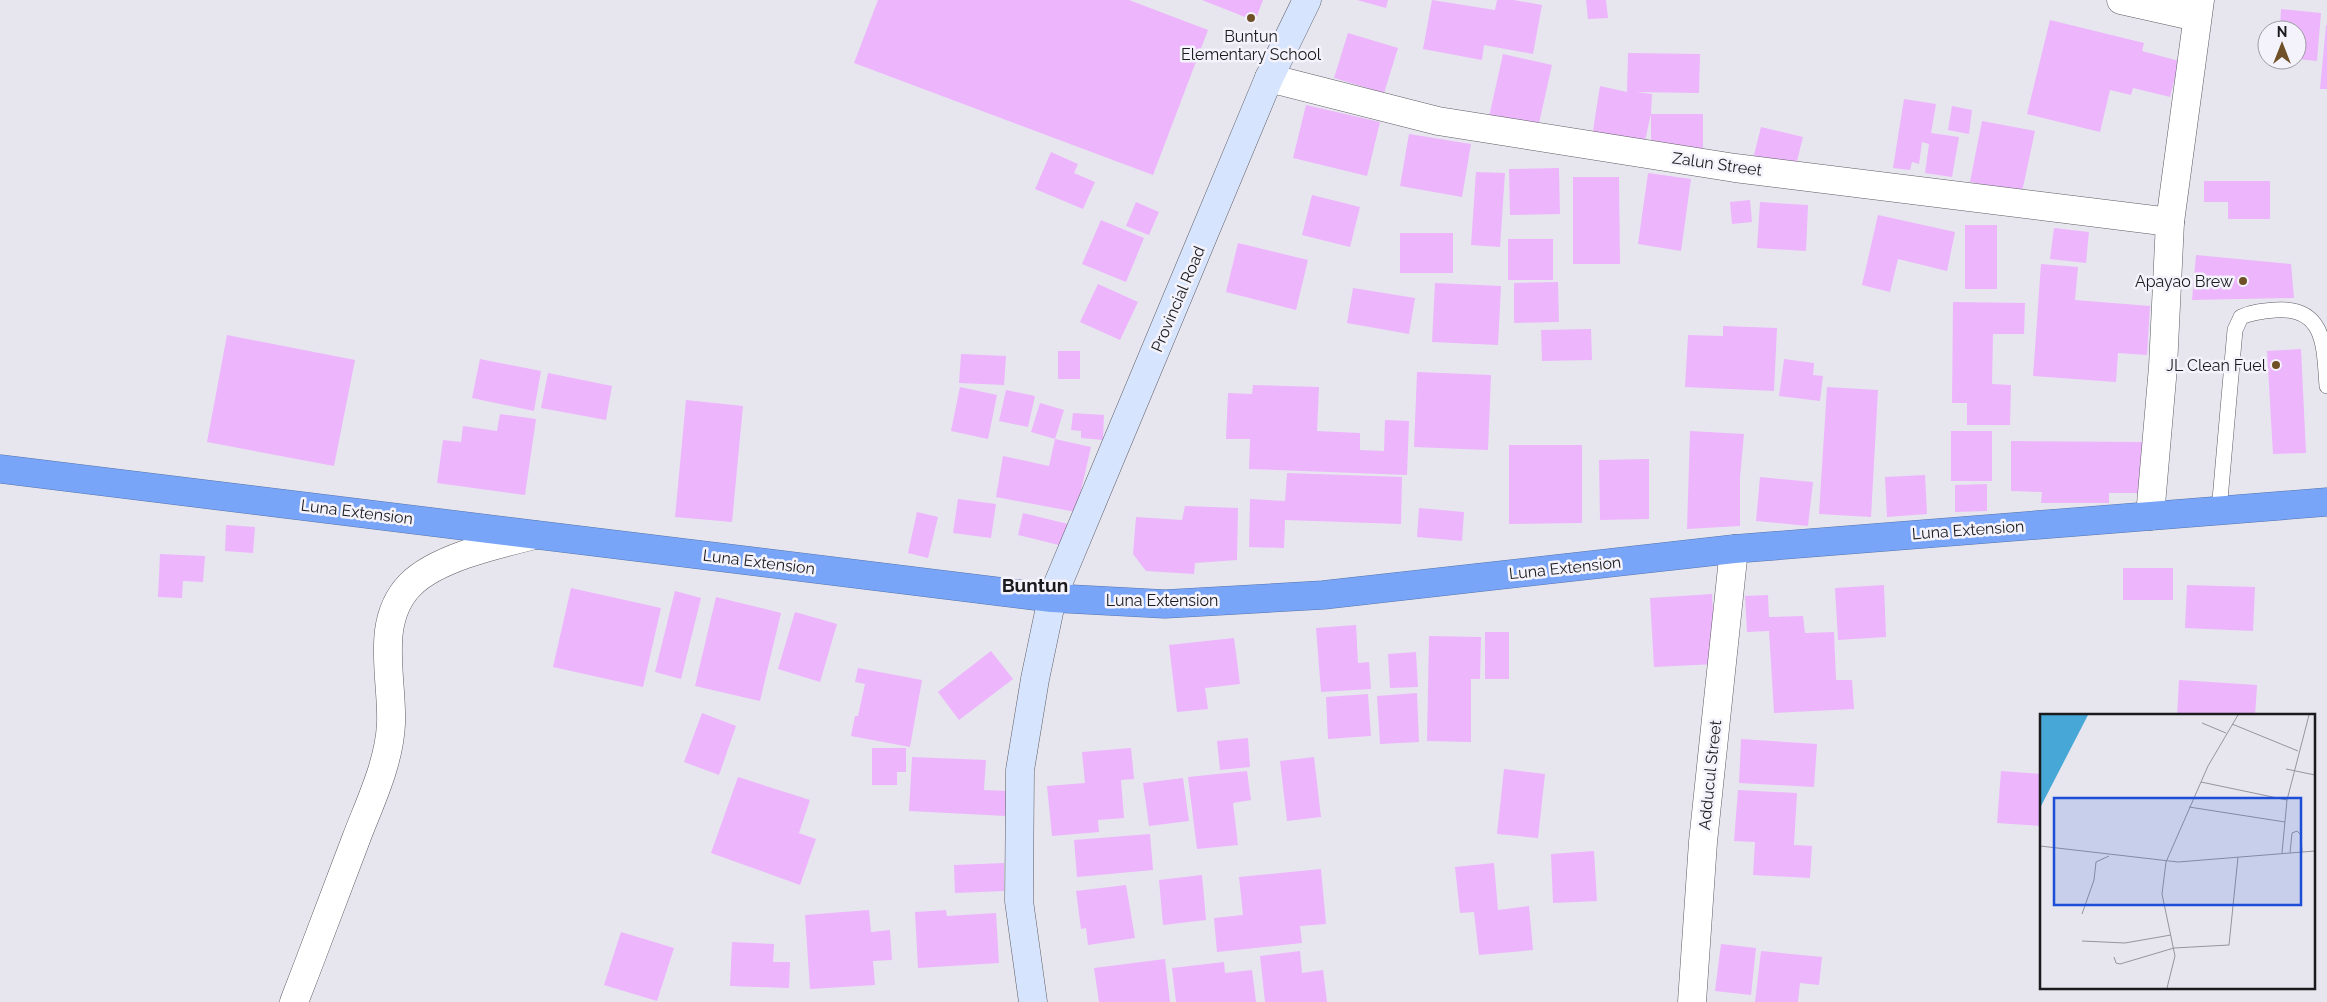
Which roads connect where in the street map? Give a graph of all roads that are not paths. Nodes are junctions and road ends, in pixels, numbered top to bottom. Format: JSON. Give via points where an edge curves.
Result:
{"nodes":[{"id":1,"x":1307,"y":0,"type":"edge"},
{"id":2,"x":2121,"y":0,"type":"edge"},
{"id":3,"x":2199,"y":8,"type":"edge"},
{"id":4,"x":1269,"y":78,"type":"junction"},
{"id":5,"x":2170,"y":222,"type":"junction"},
{"id":6,"x":2327,"y":386,"type":"edge"},
{"id":7,"x":0,"y":468,"type":"edge"},
{"id":8,"x":2327,"y":502,"type":"edge"},
{"id":9,"x":2220,"y":511,"type":"junction"},
{"id":10,"x":2150,"y":516,"type":"junction"},
{"id":11,"x":539,"y":534,"type":"junction"},
{"id":12,"x":1734,"y":549,"type":"junction"},
{"id":13,"x":1052,"y":598,"type":"junction"},
{"id":14,"x":294,"y":1002,"type":"edge"},
{"id":15,"x":1034,"y":1002,"type":"edge"},
{"id":16,"x":1692,"y":1002,"type":"edge"}],
"edges":[{"from":1,"to":4,"type":"main road","name":"Provincial Road"},
{"from":2,"to":3,"type":"street"},
{"from":3,"to":5,"type":"street"},
{"from":4,"to":5,"type":"street","name":"Zalun Street","via":[[1447,122],[1735,168]]},
{"from":4,"to":13,"type":"main road","name":"Provincial Road"},
{"from":5,"to":10,"type":"street","via":[[2163,367]]},
{"from":6,"to":9,"type":"lane","via":[[2324,346],[2313,320],[2301,313],[2284,310],[2250,312],[2241,317],[2235,330]]},
{"from":7,"to":11,"type":"highway","name":"Luna Extension"},
{"from":8,"to":9,"type":"highway","name":"Luna Extension"},
{"from":9,"to":10,"type":"highway","name":"Luna Extension"},
{"from":10,"to":12,"type":"highway","name":"Luna Extension"},
{"from":11,"to":13,"type":"highway","name":"Luna Extension"},
{"from":11,"to":14,"type":"street","via":[[474,550],[426,573],[410,585],[398,601],[388,642],[391,724],[382,772]]},
{"from":12,"to":13,"type":"highway","name":"Luna Extension","via":[[1323,595],[1165,604]]},
{"from":12,"to":16,"type":"street","name":"Adducul Street","via":[[1703,842]]},
{"from":13,"to":15,"type":"main road","name":"Provincial Road","via":[[1020,770],[1019,901]]}]}
